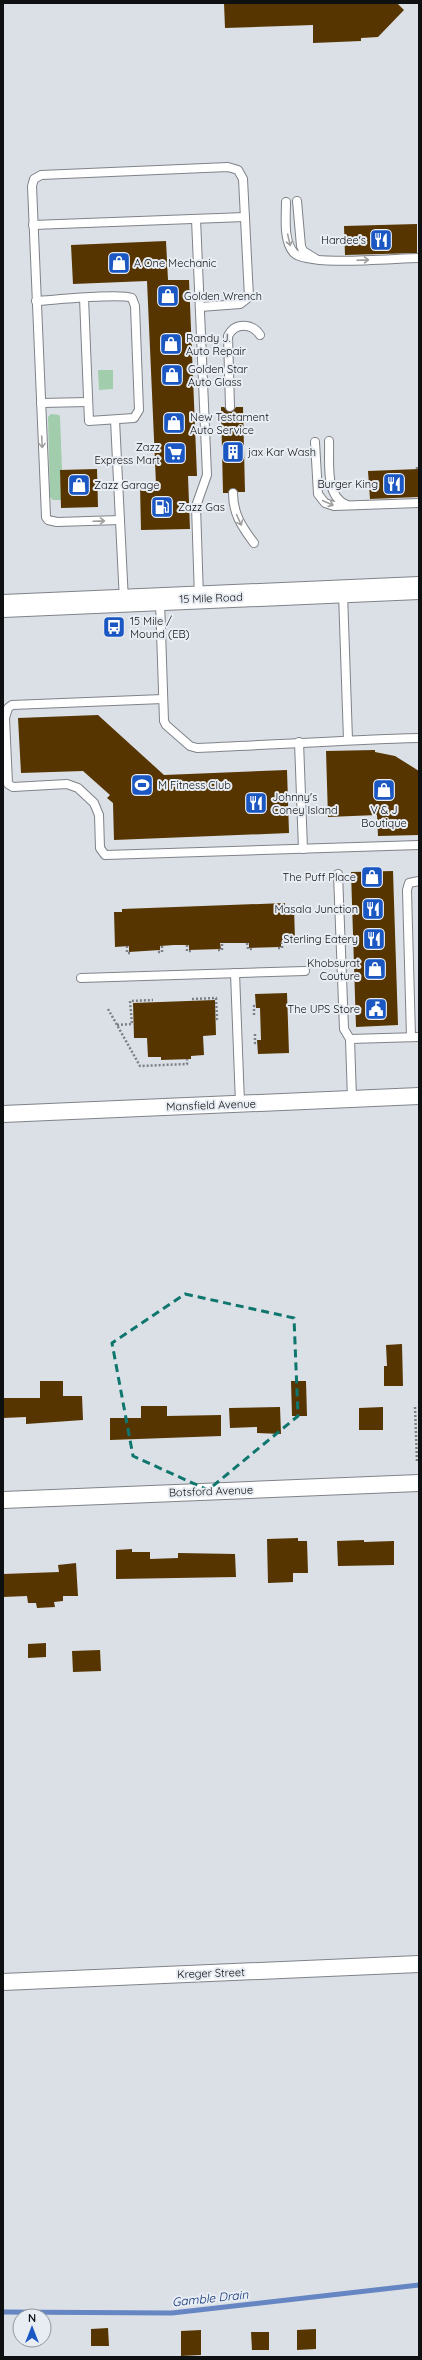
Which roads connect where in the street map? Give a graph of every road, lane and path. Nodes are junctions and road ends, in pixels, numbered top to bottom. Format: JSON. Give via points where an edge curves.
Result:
{"nodes":[{"id":1,"x":297,"y":201,"type":"dead end"},
{"id":2,"x":286,"y":202,"type":"dead end"},
{"id":3,"x":245,"y":217,"type":"junction"},
{"id":4,"x":196,"y":219,"type":"junction"},
{"id":5,"x":33,"y":225,"type":"junction"},
{"id":6,"x":419,"y":258,"type":"edge"},
{"id":7,"x":324,"y":261,"type":"junction"},
{"id":8,"x":84,"y":298,"type":"junction"},
{"id":9,"x":36,"y":300,"type":"junction"},
{"id":10,"x":200,"y":307,"type":"junction"},
{"id":11,"x":260,"y":335,"type":"dead end"},
{"id":12,"x":88,"y":402,"type":"junction"},
{"id":13,"x":40,"y":403,"type":"junction"},
{"id":14,"x":230,"y":407,"type":"dead end"},
{"id":15,"x":116,"y":420,"type":"junction"},
{"id":16,"x":329,"y":441,"type":"dead end"},
{"id":17,"x":315,"y":442,"type":"dead end"},
{"id":18,"x":232,"y":493,"type":"dead end"},
{"id":19,"x":419,"y":503,"type":"edge"},
{"id":20,"x":350,"y":505,"type":"junction"},
{"id":21,"x":120,"y":520,"type":"junction"},
{"id":22,"x":254,"y":544,"type":"dead end"},
{"id":23,"x":419,"y":588,"type":"edge"},
{"id":24,"x":343,"y":592,"type":"junction"},
{"id":25,"x":199,"y":598,"type":"junction"},
{"id":26,"x":160,"y":600,"type":"junction"},
{"id":27,"x":124,"y":602,"type":"junction"},
{"id":28,"x":3,"y":606,"type":"edge"},
{"id":29,"x":163,"y":699,"type":"junction"},
{"id":30,"x":419,"y":738,"type":"edge"},
{"id":31,"x":348,"y":740,"type":"junction"},
{"id":32,"x":299,"y":742,"type":"junction"},
{"id":33,"x":419,"y":845,"type":"edge"},
{"id":34,"x":303,"y":849,"type":"junction"},
{"id":35,"x":338,"y":874,"type":"dead end"},
{"id":36,"x":419,"y":881,"type":"edge"},
{"id":37,"x":282,"y":942,"type":"dead end"},
{"id":38,"x":222,"y":943,"type":"dead end"},
{"id":39,"x":247,"y":943,"type":"dead end"},
{"id":40,"x":187,"y":944,"type":"dead end"},
{"id":41,"x":162,"y":945,"type":"dead end"},
{"id":42,"x":127,"y":946,"type":"dead end"},
{"id":43,"x":278,"y":948,"type":"dead end"},
{"id":44,"x":252,"y":949,"type":"dead end"},
{"id":45,"x":218,"y":950,"type":"dead end"},
{"id":46,"x":192,"y":951,"type":"dead end"},
{"id":47,"x":158,"y":952,"type":"dead end"},
{"id":48,"x":132,"y":953,"type":"dead end"},
{"id":49,"x":305,"y":971,"type":"dead end"},
{"id":50,"x":235,"y":973,"type":"junction"},
{"id":51,"x":81,"y":978,"type":"dead end"},
{"id":52,"x":192,"y":999,"type":"dead end"},
{"id":53,"x":153,"y":1000,"type":"dead end"},
{"id":54,"x":256,"y":1006,"type":"dead end"},
{"id":55,"x":108,"y":1009,"type":"dead end"},
{"id":56,"x":254,"y":1015,"type":"dead end"},
{"id":57,"x":215,"y":1019,"type":"dead end"},
{"id":58,"x":117,"y":1025,"type":"junction"},
{"id":59,"x":255,"y":1034,"type":"dead end"},
{"id":60,"x":415,"y":1037,"type":"edge"},
{"id":61,"x":350,"y":1039,"type":"junction"},
{"id":62,"x":257,"y":1043,"type":"dead end"},
{"id":63,"x":187,"y":1058,"type":"dead end"},
{"id":64,"x":164,"y":1059,"type":"dead end"},
{"id":65,"x":164,"y":1065,"type":"junction"},
{"id":66,"x":419,"y":1096,"type":"edge"},
{"id":67,"x":352,"y":1099,"type":"junction"},
{"id":68,"x":240,"y":1103,"type":"junction"},
{"id":69,"x":3,"y":1114,"type":"edge"},
{"id":70,"x":415,"y":1407,"type":"dead end"},
{"id":71,"x":417,"y":1462,"type":"dead end"},
{"id":72,"x":419,"y":1483,"type":"edge"},
{"id":73,"x":3,"y":1500,"type":"edge"},
{"id":74,"x":419,"y":1964,"type":"edge"},
{"id":75,"x":3,"y":1982,"type":"edge"}],
"edges":[{"from":1,"to":7,"type":"lane","via":[[300,246],[313,258]]},
{"from":2,"to":7,"type":"lane","one_way":true,"via":[[290,246],[301,258]]},
{"from":3,"to":4,"type":"lane"},
{"from":3,"to":5,"type":"lane","via":[[242,174],[234,168],[220,168],[37,176],[32,186]]},
{"from":3,"to":10,"type":"lane","via":[[249,297],[240,304]]},
{"from":4,"to":5,"type":"lane"},
{"from":4,"to":10,"type":"lane"},
{"from":5,"to":9,"type":"lane"},
{"from":7,"to":6,"type":"lane","one_way":true},
{"from":8,"to":9,"type":"lane"},
{"from":8,"to":12,"type":"lane"},
{"from":8,"to":15,"type":"lane","via":[[128,297],[134,302],[139,413],[134,418]]},
{"from":9,"to":13,"type":"lane"},
{"from":10,"to":25,"type":"lane","via":[[208,475],[196,506]]},
{"from":11,"to":14,"type":"lane","via":[[253,328],[242,325],[233,329],[228,336]]},
{"from":12,"to":13,"type":"lane"},
{"from":12,"to":15,"type":"lane","via":[[89,421]]},
{"from":13,"to":21,"type":"lane","one_way":true,"via":[[45,513],[48,520]]},
{"from":15,"to":21,"type":"lane"},
{"from":16,"to":20,"type":"lane","via":[[332,492],[337,499]]},
{"from":17,"to":20,"type":"lane","one_way":true,"via":[[320,499],[331,505]]},
{"from":18,"to":22,"type":"lane","one_way":true,"via":[[239,522]]},
{"from":19,"to":20,"type":"lane"},
{"from":21,"to":27,"type":"lane"},
{"from":23,"to":24,"type":"main road","name":"15 Mile Road"},
{"from":24,"to":25,"type":"main road","name":"15 Mile Road"},
{"from":24,"to":31,"type":"lane"},
{"from":25,"to":26,"type":"main road","name":"15 Mile Road"},
{"from":26,"to":27,"type":"main road","name":"15 Mile Road"},
{"from":26,"to":29,"type":"lane"},
{"from":27,"to":28,"type":"main road","name":"15 Mile Road"},
{"from":29,"to":32,"type":"lane","via":[[166,725],[193,747]]},
{"from":29,"to":34,"type":"lane","via":[[12,706],[6,713],[8,784],[13,787],[67,784],[78,788],[94,803],[99,815],[100,848],[105,855]]},
{"from":30,"to":31,"type":"lane"},
{"from":31,"to":32,"type":"lane"},
{"from":32,"to":34,"type":"lane"},
{"from":33,"to":34,"type":"lane"},
{"from":35,"to":61,"type":"lane","via":[[344,1029]]},
{"from":36,"to":60,"type":"lane","via":[[409,883],[407,890]]},
{"from":37,"to":43,"type":"path","via":[[282,948]]},
{"from":38,"to":45,"type":"path","via":[[222,950]]},
{"from":39,"to":44,"type":"path","via":[[248,949]]},
{"from":40,"to":46,"type":"path","via":[[187,951]]},
{"from":41,"to":47,"type":"path","via":[[162,952]]},
{"from":42,"to":48,"type":"path","via":[[127,953]]},
{"from":49,"to":50,"type":"lane"},
{"from":50,"to":51,"type":"lane"},
{"from":50,"to":68,"type":"lane"},
{"from":52,"to":57,"type":"path","via":[[216,998]]},
{"from":53,"to":58,"type":"path","via":[[130,1001],[133,1024]]},
{"from":54,"to":56,"type":"path"},
{"from":55,"to":58,"type":"path"},
{"from":58,"to":65,"type":"path","via":[[140,1066]]},
{"from":59,"to":62,"type":"path"},
{"from":60,"to":61,"type":"lane"},
{"from":61,"to":67,"type":"lane"},
{"from":63,"to":65,"type":"path","via":[[187,1064]]},
{"from":64,"to":65,"type":"path"},
{"from":66,"to":67,"type":"street","name":"Mansfield Avenue"},
{"from":67,"to":68,"type":"street","name":"Mansfield Avenue"},
{"from":68,"to":69,"type":"street","name":"Mansfield Avenue"},
{"from":70,"to":71,"type":"path"},
{"from":72,"to":73,"type":"street","name":"Botsford Avenue"},
{"from":74,"to":75,"type":"street","name":"Kreger Street"}]}
